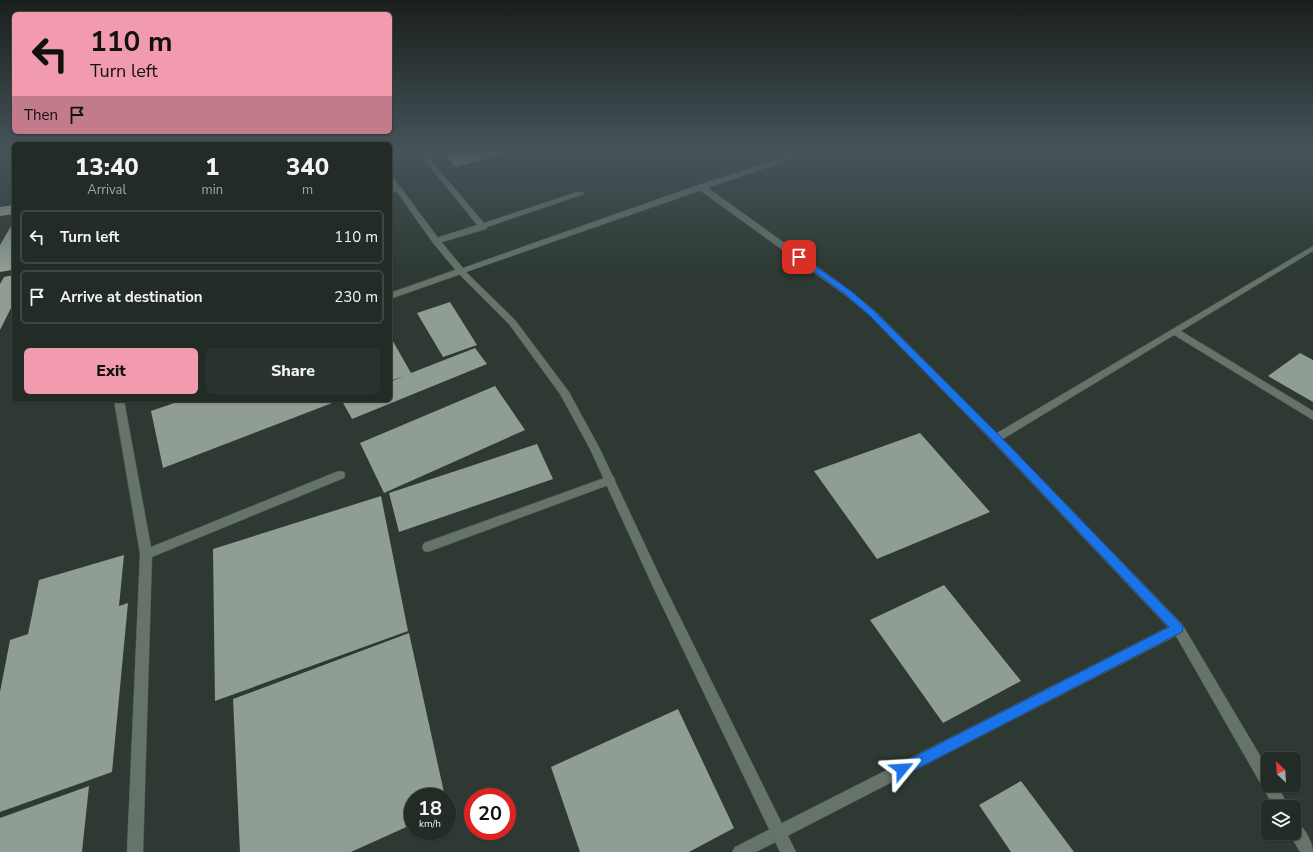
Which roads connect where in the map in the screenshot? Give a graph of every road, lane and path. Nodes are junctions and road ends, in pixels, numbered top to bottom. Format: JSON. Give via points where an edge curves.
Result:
{"nodes":[{"id":1,"x":401,"y":192,"type":"edge"},
{"id":2,"x":454,"y":192,"type":"edge"},
{"id":3,"x":687,"y":192,"type":"edge"},
{"id":4,"x":708,"y":192,"type":"edge"},
{"id":5,"x":580,"y":194,"type":"dead end"},
{"id":6,"x":483,"y":227,"type":"junction"},
{"id":7,"x":436,"y":241,"type":"junction"},
{"id":8,"x":1313,"y":248,"type":"edge"},
{"id":9,"x":461,"y":271,"type":"junction"},
{"id":10,"x":392,"y":295,"type":"edge"},
{"id":11,"x":1174,"y":331,"type":"junction"},
{"id":12,"x":119,"y":402,"type":"edge"},
{"id":13,"x":1313,"y":416,"type":"edge"},
{"id":14,"x":996,"y":438,"type":"junction"},
{"id":15,"x":340,"y":476,"type":"dead end"},
{"id":16,"x":610,"y":480,"type":"junction"},
{"id":17,"x":428,"y":547,"type":"dead end"},
{"id":18,"x":146,"y":554,"type":"junction"},
{"id":19,"x":1178,"y":628,"type":"junction"},
{"id":20,"x":1261,"y":772,"type":"edge"},
{"id":21,"x":778,"y":833,"type":"junction"},
{"id":22,"x":1301,"y":840,"type":"edge"},
{"id":23,"x":135,"y":852,"type":"edge"},
{"id":24,"x":740,"y":852,"type":"edge"},
{"id":25,"x":788,"y":852,"type":"edge"},
{"id":26,"x":1308,"y":852,"type":"edge"}],
"edges":[{"from":1,"to":7,"type":"street"},
{"from":2,"to":6,"type":"street"},
{"from":3,"to":9,"type":"street"},
{"from":4,"to":14,"type":"street","via":[[872,313]]},
{"from":5,"to":6,"type":"street"},
{"from":6,"to":7,"type":"street"},
{"from":7,"to":9,"type":"street"},
{"from":8,"to":11,"type":"street"},
{"from":9,"to":10,"type":"street"},
{"from":9,"to":16,"type":"street","via":[[512,322],[564,392]]},
{"from":11,"to":13,"type":"street"},
{"from":11,"to":14,"type":"street"},
{"from":12,"to":18,"type":"street"},
{"from":14,"to":19,"type":"street"},
{"from":15,"to":18,"type":"street"},
{"from":16,"to":17,"type":"street"},
{"from":16,"to":21,"type":"street"},
{"from":18,"to":23,"type":"street"},
{"from":19,"to":20,"type":"street"},
{"from":19,"to":21,"type":"street"},
{"from":21,"to":24,"type":"street"},
{"from":21,"to":25,"type":"street"},
{"from":22,"to":26,"type":"street"}]}
